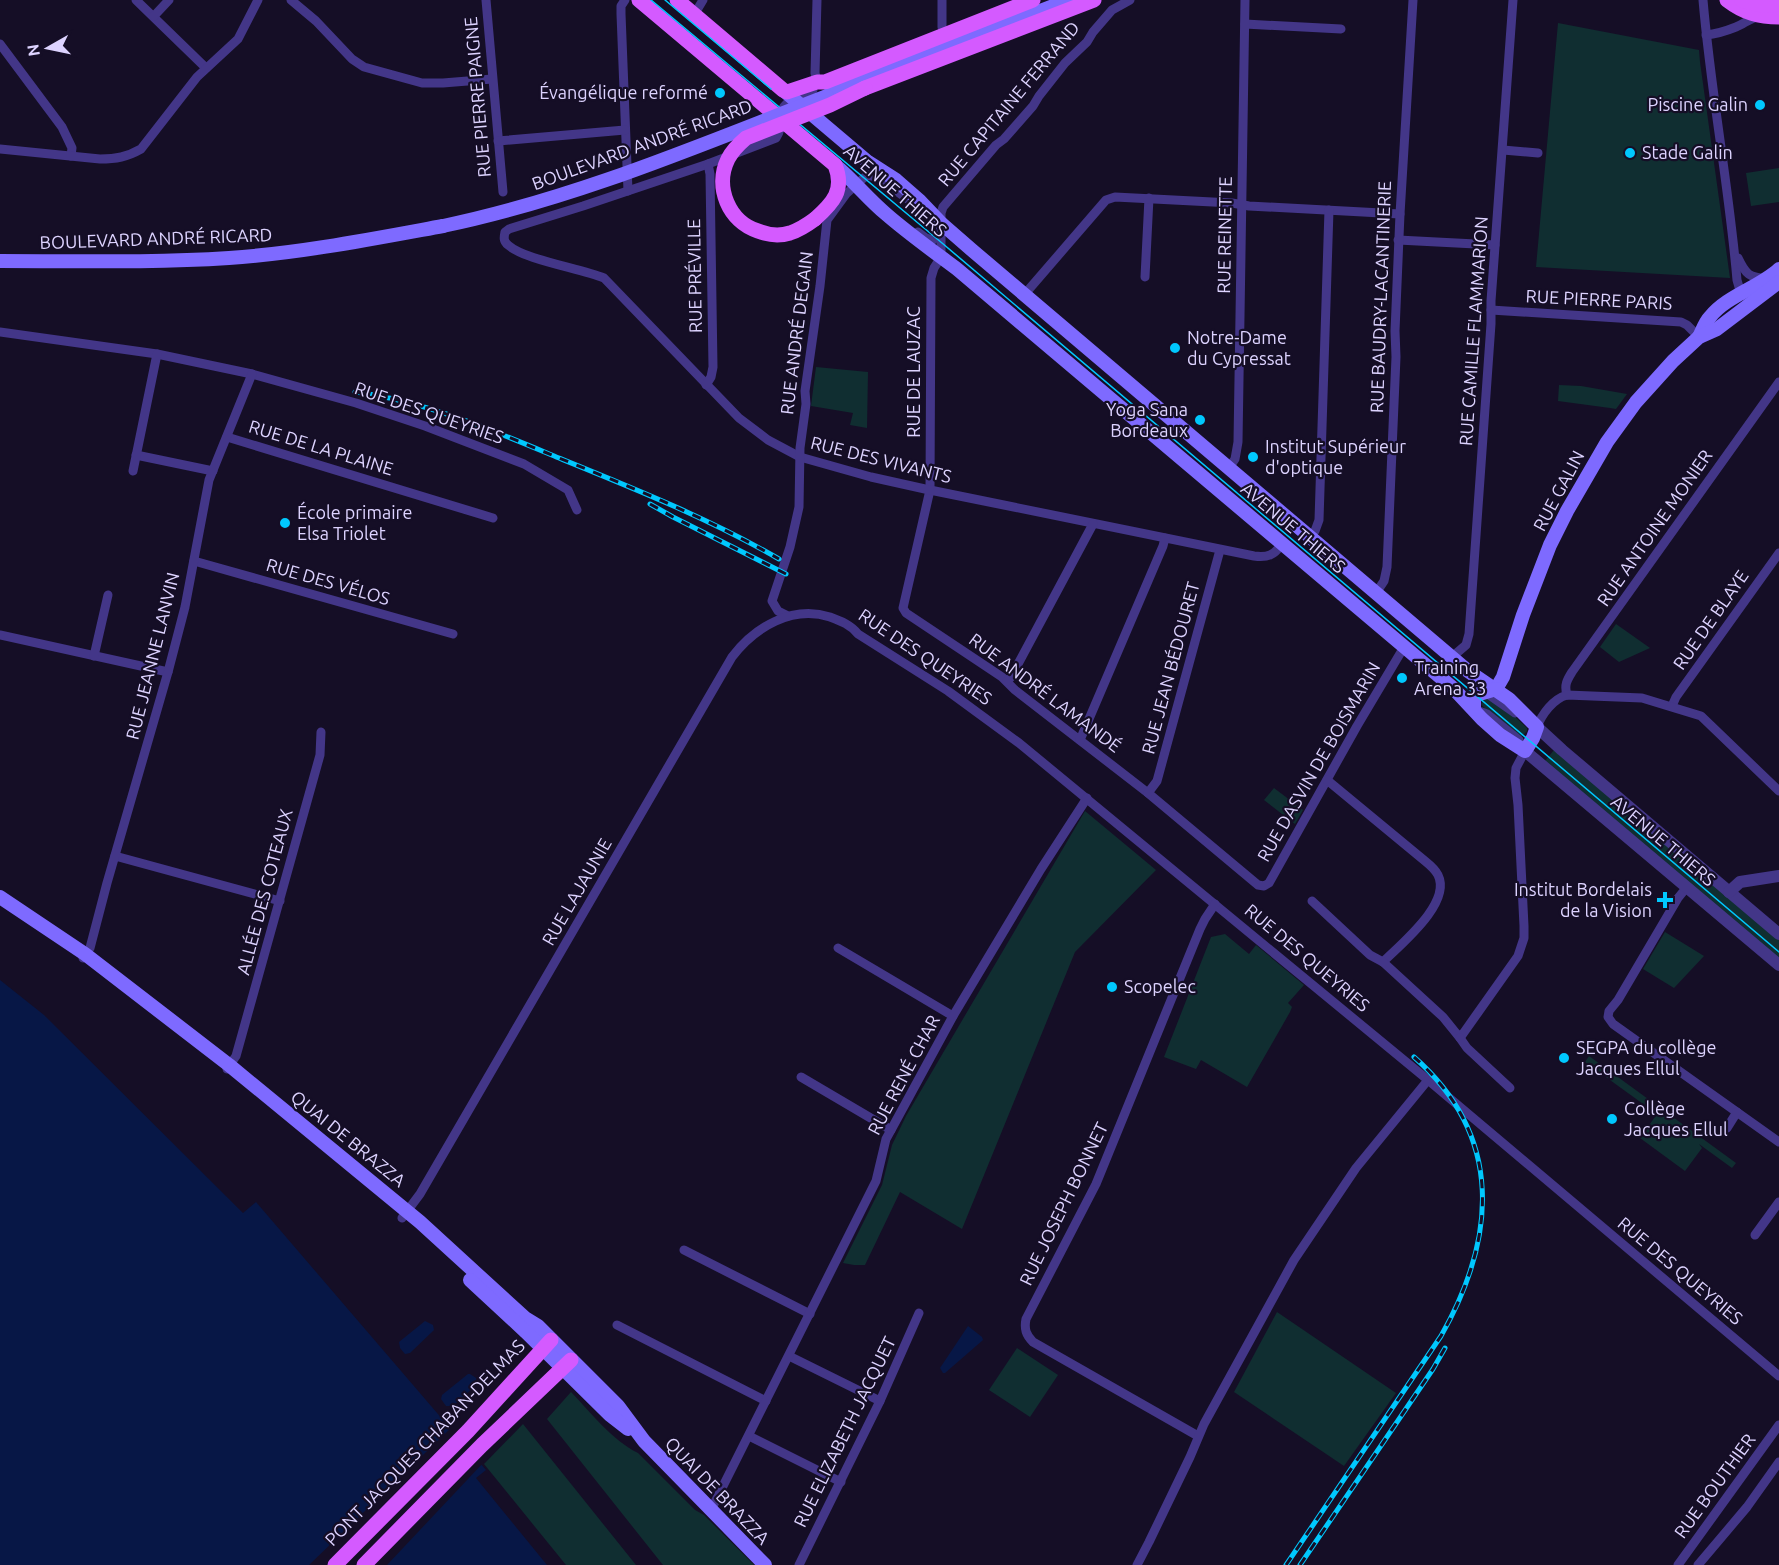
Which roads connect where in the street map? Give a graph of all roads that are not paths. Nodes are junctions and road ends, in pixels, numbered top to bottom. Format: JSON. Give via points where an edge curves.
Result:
{"nodes":[{"id":1,"x":136,"y":0,"type":"edge"},
{"id":2,"x":169,"y":0,"type":"edge"},
{"id":3,"x":258,"y":0,"type":"edge"},
{"id":4,"x":291,"y":0,"type":"edge"},
{"id":5,"x":486,"y":0,"type":"edge"},
{"id":6,"x":625,"y":0,"type":"edge"},
{"id":7,"x":639,"y":0,"type":"edge"},
{"id":8,"x":677,"y":0,"type":"edge"},
{"id":9,"x":703,"y":0,"type":"edge"},
{"id":10,"x":817,"y":0,"type":"edge"},
{"id":11,"x":942,"y":0,"type":"edge"},
{"id":12,"x":1033,"y":0,"type":"edge"},
{"id":13,"x":1094,"y":0,"type":"edge"},
{"id":14,"x":1130,"y":0,"type":"edge"},
{"id":15,"x":1245,"y":0,"type":"edge"},
{"id":16,"x":1413,"y":0,"type":"edge"},
{"id":17,"x":1514,"y":0,"type":"edge"},
{"id":18,"x":1703,"y":0,"type":"edge"},
{"id":19,"x":1727,"y":0,"type":"edge"},
{"id":20,"x":1743,"y":0,"type":"edge"},
{"id":21,"x":1779,"y":4,"type":"edge"},
{"id":22,"x":1065,"y":5,"type":"edge"},
{"id":23,"x":694,"y":15,"type":"junction"},
{"id":24,"x":154,"y":16,"type":"junction"},
{"id":25,"x":1760,"y":16,"type":"junction"},
{"id":26,"x":1779,"y":17,"type":"edge"},
{"id":27,"x":1779,"y":22,"type":"edge"},
{"id":28,"x":1245,"y":24,"type":"junction"},
{"id":29,"x":1341,"y":29,"type":"dead end"},
{"id":30,"x":945,"y":35,"type":"junction"},
{"id":31,"x":1706,"y":35,"type":"junction"},
{"id":32,"x":0,"y":44,"type":"edge"},
{"id":33,"x":206,"y":68,"type":"junction"},
{"id":34,"x":492,"y":79,"type":"junction"},
{"id":35,"x":823,"y":87,"type":"junction"},
{"id":36,"x":865,"y":88,"type":"junction"},
{"id":37,"x":788,"y":95,"type":"junction"},
{"id":38,"x":781,"y":120,"type":"junction"},
{"id":39,"x":625,"y":130,"type":"junction"},
{"id":40,"x":498,"y":141,"type":"junction"},
{"id":41,"x":0,"y":149,"type":"edge"},
{"id":42,"x":1503,"y":150,"type":"junction"},
{"id":43,"x":1538,"y":153,"type":"dead end"},
{"id":44,"x":71,"y":156,"type":"junction"},
{"id":45,"x":708,"y":165,"type":"junction"},
{"id":46,"x":835,"y":165,"type":"junction"},
{"id":47,"x":861,"y":189,"type":"junction"},
{"id":48,"x":628,"y":191,"type":"junction"},
{"id":49,"x":503,"y":192,"type":"dead end"},
{"id":50,"x":1149,"y":198,"type":"junction"},
{"id":51,"x":1241,"y":205,"type":"junction"},
{"id":52,"x":834,"y":206,"type":"junction"},
{"id":53,"x":1329,"y":210,"type":"junction"},
{"id":54,"x":1400,"y":214,"type":"junction"},
{"id":55,"x":942,"y":228,"type":"junction"},
{"id":56,"x":1398,"y":240,"type":"junction"},
{"id":57,"x":1495,"y":245,"type":"junction"},
{"id":58,"x":1734,"y":251,"type":"junction"},
{"id":59,"x":941,"y":257,"type":"junction"},
{"id":60,"x":0,"y":261,"type":"edge"},
{"id":61,"x":1779,"y":269,"type":"edge"},
{"id":62,"x":1145,"y":277,"type":"dead end"},
{"id":63,"x":1773,"y":280,"type":"edge"},
{"id":64,"x":1024,"y":295,"type":"junction"},
{"id":65,"x":1747,"y":298,"type":"junction"},
{"id":66,"x":1491,"y":310,"type":"junction"},
{"id":67,"x":0,"y":332,"type":"edge"},
{"id":68,"x":1699,"y":338,"type":"junction"},
{"id":69,"x":157,"y":354,"type":"junction"},
{"id":70,"x":252,"y":374,"type":"junction"},
{"id":71,"x":1779,"y":382,"type":"edge"},
{"id":72,"x":706,"y":385,"type":"junction"},
{"id":73,"x":227,"y":437,"type":"junction"},
{"id":74,"x":136,"y":455,"type":"junction"},
{"id":75,"x":800,"y":457,"type":"junction"},
{"id":76,"x":1229,"y":468,"type":"junction"},
{"id":77,"x":133,"y":471,"type":"dead end"},
{"id":78,"x":213,"y":471,"type":"junction"},
{"id":79,"x":930,"y":490,"type":"junction"},
{"id":80,"x":577,"y":510,"type":"dead end"},
{"id":81,"x":493,"y":518,"type":"dead end"},
{"id":82,"x":1093,"y":524,"type":"junction"},
{"id":83,"x":1309,"y":536,"type":"junction"},
{"id":84,"x":1165,"y":538,"type":"junction"},
{"id":85,"x":1282,"y":544,"type":"junction"},
{"id":86,"x":1220,"y":550,"type":"junction"},
{"id":87,"x":1779,"y":553,"type":"edge"},
{"id":88,"x":194,"y":561,"type":"junction"},
{"id":89,"x":1376,"y":593,"type":"junction"},
{"id":90,"x":108,"y":595,"type":"dead end"},
{"id":91,"x":788,"y":616,"type":"junction"},
{"id":92,"x":453,"y":634,"type":"dead end"},
{"id":93,"x":0,"y":635,"type":"edge"},
{"id":94,"x":1404,"y":647,"type":"junction"},
{"id":95,"x":94,"y":656,"type":"junction"},
{"id":96,"x":1452,"y":657,"type":"junction"},
{"id":97,"x":168,"y":672,"type":"junction"},
{"id":98,"x":1007,"y":681,"type":"junction"},
{"id":99,"x":1491,"y":690,"type":"junction"},
{"id":100,"x":1567,"y":695,"type":"junction"},
{"id":101,"x":1672,"y":706,"type":"junction"},
{"id":102,"x":1474,"y":709,"type":"junction"},
{"id":103,"x":1537,"y":727,"type":"junction"},
{"id":104,"x":321,"y":732,"type":"dead end"},
{"id":105,"x":1080,"y":740,"type":"junction"},
{"id":106,"x":1528,"y":747,"type":"junction"},
{"id":107,"x":1327,"y":780,"type":"junction"},
{"id":108,"x":1779,"y":791,"type":"edge"},
{"id":109,"x":1148,"y":793,"type":"junction"},
{"id":110,"x":1087,"y":798,"type":"junction"},
{"id":111,"x":115,"y":856,"type":"junction"},
{"id":112,"x":1779,"y":876,"type":"edge"},
{"id":113,"x":1258,"y":885,"type":"joint"},
{"id":114,"x":1687,"y":887,"type":"junction"},
{"id":115,"x":1729,"y":892,"type":"junction"},
{"id":116,"x":0,"y":897,"type":"edge"},
{"id":117,"x":280,"y":901,"type":"junction"},
{"id":118,"x":1312,"y":901,"type":"dead end"},
{"id":119,"x":1215,"y":904,"type":"junction"},
{"id":120,"x":0,"y":905,"type":"edge"},
{"id":121,"x":1779,"y":934,"type":"edge"},
{"id":122,"x":838,"y":948,"type":"dead end"},
{"id":123,"x":86,"y":954,"type":"junction"},
{"id":124,"x":1383,"y":962,"type":"junction"},
{"id":125,"x":1779,"y":965,"type":"edge"},
{"id":126,"x":953,"y":1016,"type":"junction"},
{"id":127,"x":1460,"y":1038,"type":"junction"},
{"id":128,"x":229,"y":1065,"type":"junction"},
{"id":129,"x":801,"y":1077,"type":"dead end"},
{"id":130,"x":1428,"y":1080,"type":"junction"},
{"id":131,"x":1510,"y":1088,"type":"dead end"},
{"id":132,"x":1737,"y":1112,"type":"junction"},
{"id":133,"x":1727,"y":1128,"type":"dead end"},
{"id":134,"x":891,"y":1130,"type":"junction"},
{"id":135,"x":1779,"y":1142,"type":"edge"},
{"id":136,"x":1779,"y":1202,"type":"edge"},
{"id":137,"x":408,"y":1211,"type":"junction"},
{"id":138,"x":1755,"y":1235,"type":"dead end"},
{"id":139,"x":684,"y":1250,"type":"dead end"},
{"id":140,"x":919,"y":1313,"type":"dead end"},
{"id":141,"x":810,"y":1314,"type":"junction"},
{"id":142,"x":616,"y":1325,"type":"dead end"},
{"id":143,"x":547,"y":1344,"type":"junction"},
{"id":144,"x":789,"y":1356,"type":"junction"},
{"id":145,"x":567,"y":1364,"type":"junction"},
{"id":146,"x":1779,"y":1376,"type":"edge"},
{"id":147,"x":766,"y":1401,"type":"junction"},
{"id":148,"x":880,"y":1401,"type":"junction"},
{"id":149,"x":1779,"y":1425,"type":"edge"},
{"id":150,"x":749,"y":1436,"type":"junction"},
{"id":151,"x":1198,"y":1436,"type":"junction"},
{"id":152,"x":1779,"y":1462,"type":"edge"},
{"id":153,"x":841,"y":1482,"type":"junction"},
{"id":154,"x":711,"y":1510,"type":"junction"},
{"id":155,"x":335,"y":1565,"type":"edge"},
{"id":156,"x":364,"y":1565,"type":"edge"},
{"id":157,"x":765,"y":1565,"type":"edge"},
{"id":158,"x":799,"y":1565,"type":"edge"},
{"id":159,"x":1135,"y":1565,"type":"edge"},
{"id":160,"x":1678,"y":1565,"type":"edge"},
{"id":161,"x":1698,"y":1565,"type":"edge"}],
"edges":[{"from":1,"to":24,"type":"street"},
{"from":2,"to":24,"type":"street"},
{"from":3,"to":33,"type":"street","via":[[238,39]]},
{"from":4,"to":34,"type":"street","via":[[364,67],[422,83]]},
{"from":5,"to":34,"type":"street","name":"RUE PIERRE PAIGNE"},
{"from":6,"to":39,"type":"street","via":[[621,6]]},
{"from":7,"to":38,"type":"main road","name":"AVENUE THIERS"},
{"from":8,"to":23,"type":"main road"},
{"from":9,"to":23,"type":"street"},
{"from":10,"to":35,"type":"street","via":[[815,76]]},
{"from":11,"to":30,"type":"street"},
{"from":12,"to":30,"type":"main road"},
{"from":13,"to":22,"type":"main road"},
{"from":14,"to":55,"type":"street","name":"RUE CAPITAINE FERRAND","via":[[1112,10],[944,207]]},
{"from":15,"to":28,"type":"street","name":"RUE REINETTE"},
{"from":16,"to":54,"type":"street","name":"RUE BAUDRY-LACANTINERIE"},
{"from":17,"to":42,"type":"street","name":"RUE CAMILLE FLAMMARION"},
{"from":18,"to":31,"type":"street"},
{"from":19,"to":25,"type":"main road"},
{"from":20,"to":21,"type":"main road","via":[[1758,5]]},
{"from":22,"to":35,"type":"main road","via":[[862,80]]},
{"from":22,"to":36,"type":"main road"},
{"from":23,"to":37,"type":"main road"},
{"from":24,"to":33,"type":"street"},
{"from":25,"to":26,"type":"main road"},
{"from":25,"to":27,"type":"street"},
{"from":25,"to":31,"type":"street"},
{"from":28,"to":29,"type":"street"},
{"from":28,"to":51,"type":"street","name":"RUE REINETTE"},
{"from":30,"to":35,"type":"main road"},
{"from":31,"to":58,"type":"street"},
{"from":32,"to":44,"type":"street","via":[[62,127],[72,148]]},
{"from":33,"to":44,"type":"street","via":[[141,148],[129,156]]},
{"from":34,"to":40,"type":"street","name":"RUE PIERRE PAIGNE"},
{"from":35,"to":36,"type":"main road","name":"BOULEVARD ANDRÉ RICARD","bridge":true},
{"from":35,"to":37,"type":"main road","via":[[790,91]]},
{"from":35,"to":60,"type":"main road","name":"BOULEVARD ANDRÉ RICARD","bridge":true,"via":[[603,182],[443,226],[230,258]]},
{"from":36,"to":52,"type":"main road","bridge":true,"via":[[746,138],[728,160],[724,192],[731,211],[744,225],[765,234],[789,233]]},
{"from":37,"to":38,"type":"street"},
{"from":37,"to":55,"type":"main road","name":"AVENUE THIERS","via":[[868,162],[896,180]]},
{"from":38,"to":45,"type":"street","via":[[776,138]]},
{"from":38,"to":46,"type":"main road","name":"AVENUE THIERS"},
{"from":39,"to":40,"type":"street"},
{"from":39,"to":48,"type":"street"},
{"from":40,"to":49,"type":"street","name":"RUE PIERRE PAIGNE"},
{"from":41,"to":44,"type":"street"},
{"from":42,"to":43,"type":"street"},
{"from":42,"to":57,"type":"street","name":"RUE CAMILLE FLAMMARION"},
{"from":45,"to":48,"type":"street"},
{"from":45,"to":72,"type":"street","name":"RUE PRÉVILLE","via":[[713,367]]},
{"from":46,"to":47,"type":"main road","name":"AVENUE THIERS"},
{"from":46,"to":52,"type":"main road","via":[[839,182]]},
{"from":47,"to":52,"type":"street"},
{"from":47,"to":55,"type":"street","via":[[926,238],[933,240]]},
{"from":47,"to":55,"type":"street","via":[[867,175],[879,178]]},
{"from":47,"to":59,"type":"main road","name":"AVENUE THIERS","via":[[910,235]]},
{"from":48,"to":72,"type":"street","name":"RUE DES VIVANTS","via":[[509,229],[504,240],[534,258],[604,278]]},
{"from":50,"to":51,"type":"street"},
{"from":50,"to":62,"type":"street"},
{"from":50,"to":64,"type":"street","via":[[1115,196],[1106,200]]},
{"from":51,"to":53,"type":"street"},
{"from":51,"to":76,"type":"street","name":"RUE REINETTE","via":[[1238,442]]},
{"from":52,"to":75,"type":"street","name":"RUE ANDRÉ DEGAIN","via":[[826,226]]},
{"from":53,"to":54,"type":"street"},
{"from":53,"to":83,"type":"street","via":[[1319,520]]},
{"from":54,"to":56,"type":"street","name":"RUE BAUDRY-LACANTINERIE"},
{"from":55,"to":59,"type":"street","name":"RUE CAPITAINE FERRAND"},
{"from":55,"to":64,"type":"main road","name":"AVENUE THIERS"},
{"from":56,"to":57,"type":"street"},
{"from":56,"to":89,"type":"street","name":"RUE BAUDRY-LACANTINERIE","via":[[1387,567]]},
{"from":57,"to":66,"type":"street","name":"RUE CAMILLE FLAMMARION"},
{"from":58,"to":63,"type":"street","via":[[1748,275]]},
{"from":58,"to":65,"type":"street","via":[[1737,280]]},
{"from":59,"to":79,"type":"street","name":"RUE DE LAUZAC","via":[[931,278]]},
{"from":59,"to":85,"type":"main road","name":"AVENUE THIERS"},
{"from":61,"to":63,"type":"main road","name":"RUE GALIN"},
{"from":63,"to":65,"type":"main road","name":"RUE GALIN"},
{"from":64,"to":76,"type":"main road","name":"AVENUE THIERS"},
{"from":65,"to":68,"type":"main road","name":"RUE GALIN","via":[[1717,329]]},
{"from":66,"to":68,"type":"street","name":"RUE PIERRE PARIS","via":[[1681,322]]},
{"from":66,"to":96,"type":"street","name":"RUE CAMILLE FLAMMARION","via":[[1468,640]]},
{"from":67,"to":69,"type":"street","name":"RUE DES QUEYRIES"},
{"from":68,"to":99,"type":"main road","name":"RUE GALIN","via":[[1636,402],[1566,511],[1543,561],[1503,676]]},
{"from":69,"to":70,"type":"street","name":"RUE DES QUEYRIES"},
{"from":69,"to":74,"type":"street"},
{"from":70,"to":73,"type":"street","name":"RUE JEANNE LANVIN"},
{"from":70,"to":80,"type":"street","name":"RUE DES QUEYRIES","via":[[356,403],[524,464],[568,490]]},
{"from":71,"to":100,"type":"street","name":"RUE ANTOINE MONIER","via":[[1572,672],[1566,683]]},
{"from":72,"to":75,"type":"street","name":"RUE DES VIVANTS","via":[[768,440]]},
{"from":73,"to":78,"type":"street","name":"RUE JEANNE LANVIN"},
{"from":73,"to":81,"type":"street","name":"RUE DE LA PLAINE"},
{"from":74,"to":77,"type":"street"},
{"from":74,"to":78,"type":"street"},
{"from":75,"to":79,"type":"street","name":"RUE DES VIVANTS"},
{"from":75,"to":91,"type":"street","name":"RUE ANDRÉ DEGAIN","via":[[796,529],[772,602]]},
{"from":76,"to":83,"type":"main road","name":"AVENUE THIERS"},
{"from":78,"to":88,"type":"street","name":"RUE JEANNE LANVIN"},
{"from":79,"to":82,"type":"street","name":"RUE DES VIVANTS"},
{"from":79,"to":98,"type":"street","name":"RUE ANDRÉ LAMANDÉ","via":[[903,608]]},
{"from":82,"to":84,"type":"street","name":"RUE DES VIVANTS"},
{"from":82,"to":98,"type":"street"},
{"from":83,"to":89,"type":"main road","name":"AVENUE THIERS"},
{"from":84,"to":86,"type":"street","name":"RUE DES VIVANTS"},
{"from":84,"to":105,"type":"street"},
{"from":85,"to":86,"type":"street","name":"RUE DES VIVANTS","via":[[1267,557]]},
{"from":85,"to":94,"type":"main road","name":"AVENUE THIERS"},
{"from":86,"to":109,"type":"street","name":"RUE JEAN BÉDOURET","via":[[1157,781]]},
{"from":87,"to":101,"type":"street","name":"RUE DE BLAYE"},
{"from":88,"to":92,"type":"street","name":"RUE DES VÉLOS"},
{"from":88,"to":97,"type":"street","name":"RUE JEANNE LANVIN"},
{"from":89,"to":96,"type":"main road","name":"AVENUE THIERS"},
{"from":90,"to":95,"type":"street"},
{"from":91,"to":110,"type":"street","name":"RUE DES QUEYRIES","via":[[824,615],[854,628],[977,711]]},
{"from":91,"to":137,"type":"street","name":"RUE LAJAUNIE","via":[[753,634],[732,657]]},
{"from":93,"to":95,"type":"street"},
{"from":94,"to":102,"type":"main road","name":"AVENUE THIERS"},
{"from":94,"to":107,"type":"street","name":"RUE DASVIN DE BOISMARIN"},
{"from":95,"to":97,"type":"street"},
{"from":96,"to":99,"type":"main road","name":"AVENUE THIERS"},
{"from":97,"to":111,"type":"street","name":"RUE JEANNE LANVIN"},
{"from":98,"to":105,"type":"street","name":"RUE ANDRÉ LAMANDÉ"},
{"from":99,"to":102,"type":"main road","name":"RUE GALIN","via":[[1476,695]]},
{"from":99,"to":103,"type":"main road","name":"AVENUE THIERS"},
{"from":100,"to":101,"type":"street","via":[[1642,698]]},
{"from":100,"to":103,"type":"street","via":[[1557,699]]},
{"from":101,"to":108,"type":"street","via":[[1701,716]]},
{"from":102,"to":106,"type":"main road","name":"AVENUE THIERS","via":[[1500,735]]},
{"from":103,"to":106,"type":"main road"},
{"from":103,"to":115,"type":"street","name":"AVENUE THIERS"},
{"from":104,"to":117,"type":"street","name":"ALLÉE DES COTEAUX","via":[[320,755]]},
{"from":105,"to":109,"type":"street","name":"RUE ANDRÉ LAMANDÉ"},
{"from":106,"to":114,"type":"street","name":"AVENUE THIERS"},
{"from":106,"to":127,"type":"street","via":[[1515,778],[1524,938],[1518,956]]},
{"from":107,"to":113,"type":"street","name":"RUE DASVIN DE BOISMARIN","via":[[1269,883]]},
{"from":107,"to":124,"type":"street","via":[[1431,866],[1440,882],[1436,905]]},
{"from":109,"to":113,"type":"street","name":"RUE ANDRÉ LAMANDÉ"},
{"from":110,"to":119,"type":"street","name":"RUE DES QUEYRIES"},
{"from":110,"to":126,"type":"street","name":"RUE RENÉ CHAR"},
{"from":111,"to":117,"type":"street"},
{"from":111,"to":123,"type":"street","name":"RUE JEANNE LANVIN"},
{"from":112,"to":115,"type":"street","via":[[1740,882]]},
{"from":114,"to":125,"type":"street","name":"AVENUE THIERS"},
{"from":114,"to":132,"type":"street","via":[[1608,1017]]},
{"from":115,"to":121,"type":"street","name":"AVENUE THIERS"},
{"from":116,"to":123,"type":"main road","name":"QUAI DE BRAZZA"},
{"from":117,"to":128,"type":"street","name":"ALLÉE DES COTEAUX"},
{"from":118,"to":124,"type":"street","via":[[1370,955]]},
{"from":119,"to":130,"type":"street","name":"RUE DES QUEYRIES"},
{"from":119,"to":151,"type":"street","name":"RUE JOSEPH BONNET","via":[[1200,929],[1096,1184],[1025,1327],[1033,1342]]},
{"from":120,"to":123,"type":"main road","name":"QUAI DE BRAZZA"},
{"from":122,"to":126,"type":"street"},
{"from":123,"to":128,"type":"main road","name":"QUAI DE BRAZZA"},
{"from":124,"to":127,"type":"street","via":[[1443,1017]]},
{"from":126,"to":134,"type":"street","name":"RUE RENÉ CHAR"},
{"from":127,"to":131,"type":"street"},
{"from":128,"to":137,"type":"main road","name":"QUAI DE BRAZZA"},
{"from":129,"to":134,"type":"street"},
{"from":130,"to":146,"type":"street","name":"RUE DES QUEYRIES"},
{"from":130,"to":151,"type":"street","via":[[1356,1168],[1294,1260]]},
{"from":132,"to":133,"type":"street"},
{"from":132,"to":135,"type":"street"},
{"from":134,"to":141,"type":"street","name":"RUE RENÉ CHAR","via":[[876,1181]]},
{"from":136,"to":138,"type":"street"},
{"from":137,"to":143,"type":"main road","name":"QUAI DE BRAZZA","via":[[538,1326]]},
{"from":139,"to":141,"type":"street"},
{"from":140,"to":148,"type":"street","name":"RUE ELIZABETH JACQUET"},
{"from":141,"to":144,"type":"street","name":"RUE RENÉ CHAR"},
{"from":142,"to":147,"type":"street"},
{"from":143,"to":145,"type":"main road","name":"QUAI DE BRAZZA"},
{"from":143,"to":155,"type":"main road","name":"PONT JACQUES CHABAN-DELMAS","via":[[468,1431]]},
{"from":144,"to":147,"type":"street","name":"RUE RENÉ CHAR"},
{"from":144,"to":148,"type":"street"},
{"from":145,"to":154,"type":"main road","name":"QUAI DE BRAZZA","via":[[610,1414],[644,1441]]},
{"from":145,"to":156,"type":"main road"},
{"from":147,"to":150,"type":"street","name":"RUE RENÉ CHAR"},
{"from":148,"to":153,"type":"street","name":"RUE ELIZABETH JACQUET"},
{"from":149,"to":160,"type":"street","name":"RUE BOUTHIER"},
{"from":150,"to":153,"type":"street"},
{"from":150,"to":154,"type":"street","name":"RUE RENÉ CHAR"},
{"from":151,"to":159,"type":"street"},
{"from":152,"to":161,"type":"street"},
{"from":153,"to":158,"type":"street","name":"RUE ELIZABETH JACQUET"},
{"from":154,"to":157,"type":"main road","name":"QUAI DE BRAZZA"}]}
